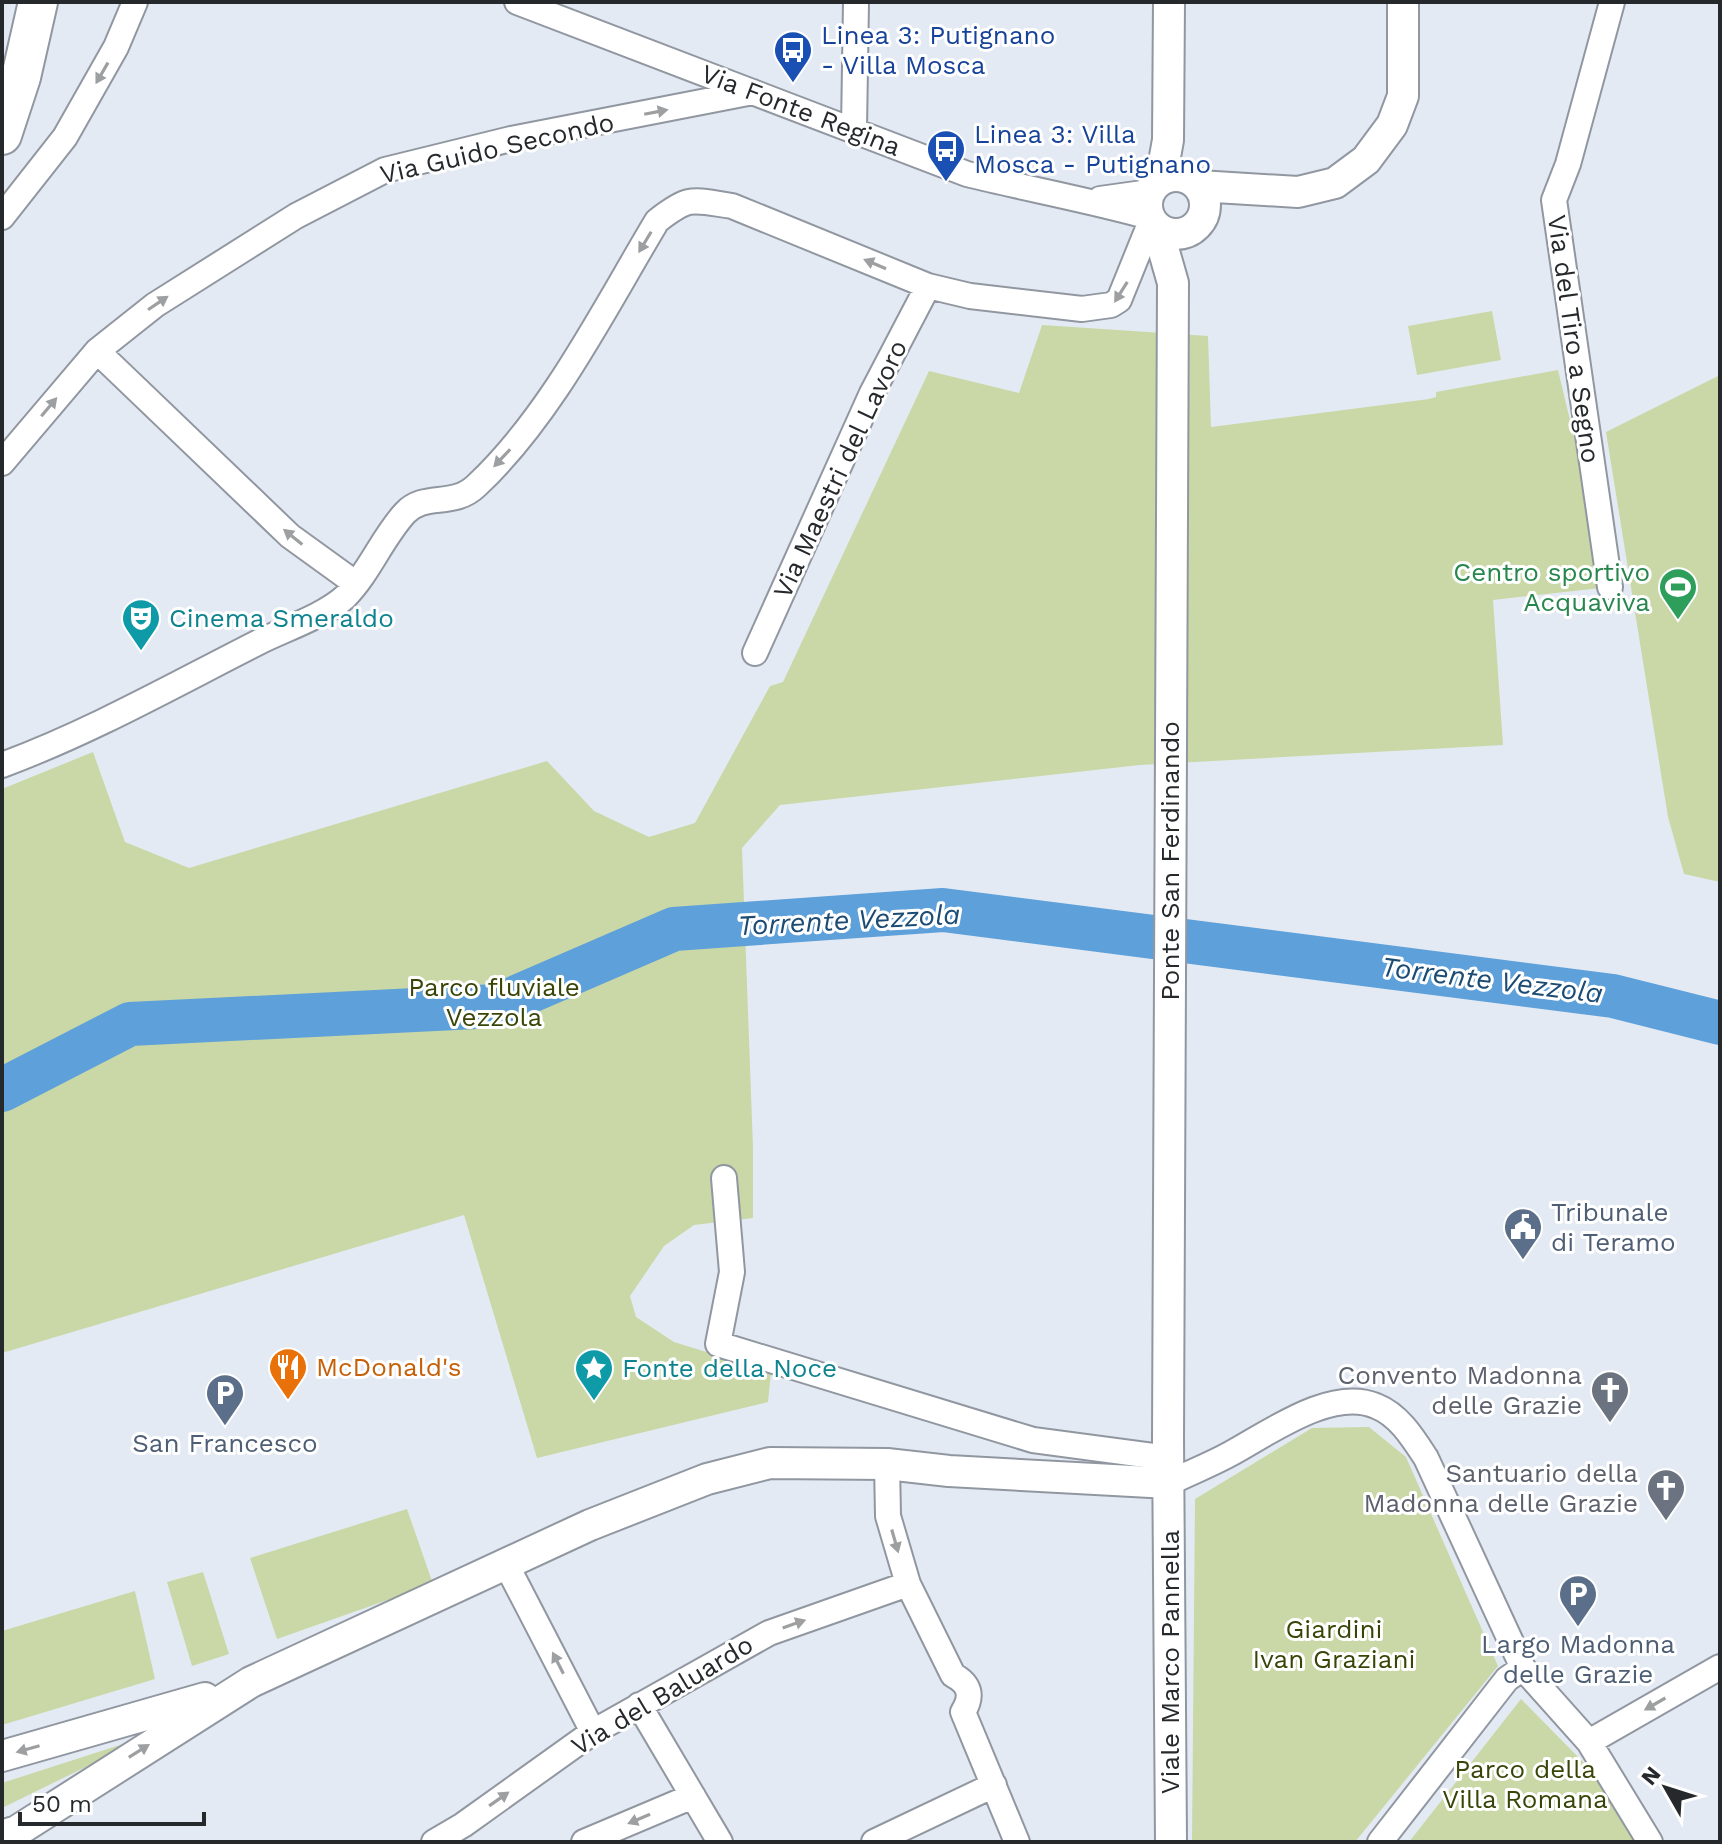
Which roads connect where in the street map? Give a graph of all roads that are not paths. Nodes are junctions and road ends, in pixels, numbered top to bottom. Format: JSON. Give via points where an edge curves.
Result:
{"nodes":[{"id":1,"x":19,"y":2,"type":"edge"},
{"id":2,"x":38,"y":2,"type":"edge"},
{"id":3,"x":135,"y":2,"type":"edge"},
{"id":4,"x":517,"y":2,"type":"edge"},
{"id":5,"x":856,"y":2,"type":"edge"},
{"id":6,"x":1169,"y":2,"type":"edge"},
{"id":7,"x":1403,"y":2,"type":"edge"},
{"id":8,"x":1612,"y":2,"type":"edge"},
{"id":9,"x":572,"y":12,"type":"edge"},
{"id":10,"x":2,"y":70,"type":"edge"},
{"id":11,"x":753,"y":92,"type":"junction"},
{"id":12,"x":854,"y":129,"type":"junction"},
{"id":13,"x":2,"y":135,"type":"edge"},
{"id":14,"x":1237,"y":190,"type":"junction"},
{"id":15,"x":1165,"y":200,"type":"junction"},
{"id":16,"x":2,"y":217,"type":"edge"},
{"id":17,"x":1195,"y":227,"type":"junction"},
{"id":18,"x":1173,"y":283,"type":"junction"},
{"id":19,"x":928,"y":286,"type":"junction"},
{"id":20,"x":97,"y":351,"type":"junction"},
{"id":21,"x":2,"y":463,"type":"edge"},
{"id":22,"x":355,"y":583,"type":"junction"},
{"id":23,"x":1610,"y":587,"type":"dead end"},
{"id":24,"x":755,"y":653,"type":"dead end"},
{"id":25,"x":2,"y":765,"type":"edge"},
{"id":26,"x":724,"y":1178,"type":"dead end"},
{"id":27,"x":1168,"y":1460,"type":"junction"},
{"id":28,"x":887,"y":1464,"type":"junction"},
{"id":29,"x":507,"y":1566,"type":"junction"},
{"id":30,"x":908,"y":1584,"type":"junction"},
{"id":31,"x":1720,"y":1667,"type":"edge"},
{"id":32,"x":1523,"y":1668,"type":"junction"},
{"id":33,"x":238,"y":1689,"type":"junction"},
{"id":34,"x":639,"y":1705,"type":"junction"},
{"id":35,"x":593,"y":1732,"type":"junction"},
{"id":36,"x":1589,"y":1742,"type":"junction"},
{"id":37,"x":2,"y":1756,"type":"edge"},
{"id":38,"x":994,"y":1785,"type":"junction"},
{"id":39,"x":693,"y":1796,"type":"junction"},
{"id":40,"x":918,"y":1833,"type":"edge"},
{"id":41,"x":466,"y":1834,"type":"edge"},
{"id":42,"x":2,"y":1836,"type":"edge"},
{"id":43,"x":434,"y":1842,"type":"edge"},
{"id":44,"x":584,"y":1842,"type":"edge"},
{"id":45,"x":720,"y":1842,"type":"edge"},
{"id":46,"x":874,"y":1842,"type":"edge"},
{"id":47,"x":1017,"y":1842,"type":"edge"},
{"id":48,"x":1171,"y":1842,"type":"edge"},
{"id":49,"x":1380,"y":1842,"type":"edge"},
{"id":50,"x":1650,"y":1842,"type":"edge"}],
"edges":[{"from":1,"to":10,"type":"main road"},
{"from":2,"to":13,"type":"main road"},
{"from":3,"to":16,"type":"street","one_way":true,"via":[[65,137]]},
{"from":4,"to":9,"type":"street","name":"Via Fonte Regina"},
{"from":5,"to":12,"type":"street"},
{"from":6,"to":15,"type":"street"},
{"from":7,"to":14,"type":"street","via":[[1403,96],[1392,125],[1366,160],[1335,183],[1298,192]]},
{"from":8,"to":23,"type":"street","name":"Via del Tiro a Segno","via":[[1554,200]]},
{"from":9,"to":11,"type":"street","name":"Via Fonte Regina"},
{"from":11,"to":12,"type":"street","name":"Via Fonte Regina"},
{"from":20,"to":11,"type":"street","name":"Via Guido Secondo","one_way":true,"via":[[193,280],[296,216],[385,170],[511,139]]},
{"from":12,"to":15,"type":"street","name":"Via Fonte Regina","via":[[967,174],[1028,189],[1090,200]]},
{"from":14,"to":15,"type":"street"},
{"from":14,"to":17,"type":"street"},
{"from":15,"to":17,"type":"street","via":[[1172,234]]},
{"from":15,"to":17,"type":"street","name":"Ponte San Ferdinando","via":[[1204,195],[1206,206]]},
{"from":15,"to":18,"type":"street","name":"Ponte San Ferdinando"},
{"from":15,"to":19,"type":"street","one_way":true,"via":[[1124,293],[1111,305],[1082,309]]},
{"from":17,"to":18,"type":"street","name":"Ponte San Ferdinando"},
{"from":18,"to":27,"type":"street","name":"Ponte San Ferdinando"},
{"from":19,"to":22,"type":"street","one_way":true,"via":[[732,206],[681,202],[657,221],[551,396],[518,440],[474,488],[451,500],[426,500],[406,511]]},
{"from":19,"to":24,"type":"street","name":"Via Maestri del Lavoro","via":[[872,393]]},
{"from":21,"to":20,"type":"street","name":"Via Guido Secondo","one_way":true},
{"from":22,"to":20,"type":"street","one_way":true,"via":[[290,536]]},
{"from":22,"to":25,"type":"street","via":[[343,598],[311,617],[48,748]]},
{"from":26,"to":27,"type":"street","via":[[732,1272],[718,1344],[1033,1440]]},
{"from":27,"to":28,"type":"street","via":[[949,1471]]},
{"from":27,"to":32,"type":"street","via":[[1228,1455],[1312,1411],[1344,1401],[1361,1401],[1391,1414],[1426,1458]]},
{"from":27,"to":48,"type":"street","name":"Viale Marco Pannella"},
{"from":28,"to":29,"type":"street","via":[[770,1463],[707,1479],[590,1525]]},
{"from":28,"to":30,"type":"street","one_way":true,"via":[[888,1516]]},
{"from":29,"to":33,"type":"street"},
{"from":35,"to":29,"type":"street","one_way":true},
{"from":34,"to":30,"type":"street","name":"Via del Baluardo","one_way":true,"via":[[769,1633]]},
{"from":30,"to":38,"type":"street","via":[[953,1675],[976,1688],[963,1712]]},
{"from":31,"to":36,"type":"street","one_way":true},
{"from":32,"to":36,"type":"street"},
{"from":32,"to":49,"type":"street","via":[[1507,1679]]},
{"from":33,"to":37,"type":"street","one_way":true},
{"from":42,"to":33,"type":"street","one_way":true},
{"from":34,"to":35,"type":"street","name":"Via del Baluardo"},
{"from":34,"to":39,"type":"street"},
{"from":41,"to":35,"type":"street","name":"Via del Baluardo","one_way":true},
{"from":36,"to":50,"type":"street"},
{"from":38,"to":40,"type":"street"},
{"from":38,"to":47,"type":"street"},
{"from":39,"to":44,"type":"street","one_way":true},
{"from":39,"to":45,"type":"street"},
{"from":40,"to":46,"type":"street"},
{"from":41,"to":43,"type":"street","name":"Via del Baluardo"}]}
